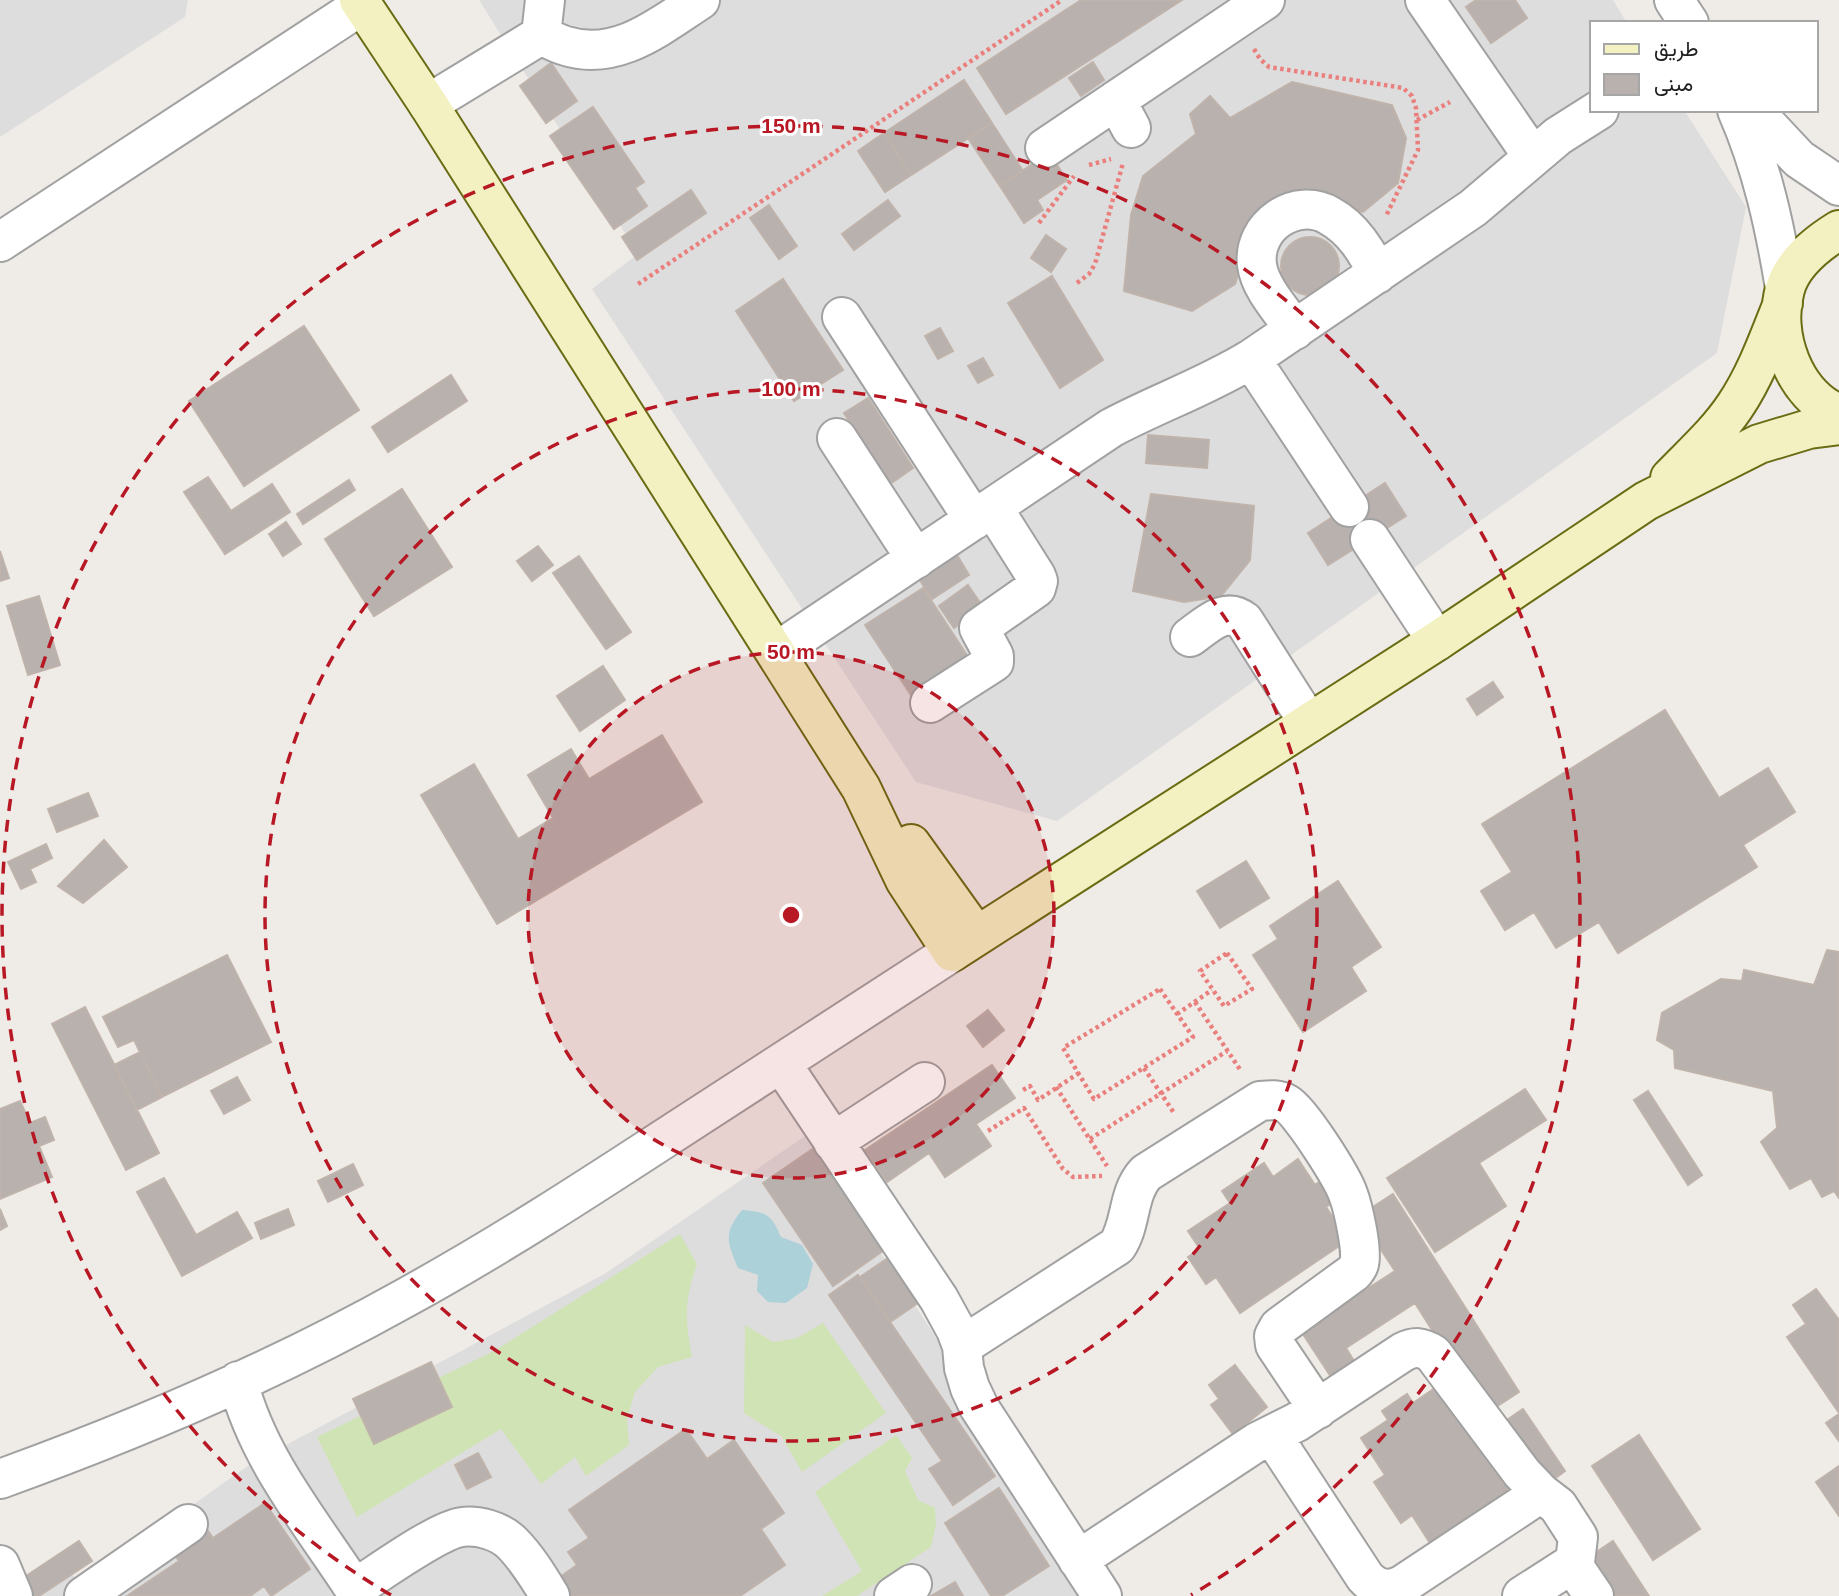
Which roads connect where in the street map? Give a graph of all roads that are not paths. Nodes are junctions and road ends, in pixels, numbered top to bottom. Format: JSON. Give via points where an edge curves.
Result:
{"nodes":[{"id":1,"x":1425,"y":0,"type":"edge"},
{"id":2,"x":1674,"y":0,"type":"edge"},
{"id":3,"x":360,"y":3,"type":"edge"},
{"id":4,"x":690,"y":3,"type":"edge"},
{"id":5,"x":1251,"y":9,"type":"edge"},
{"id":6,"x":543,"y":18,"type":"edge"},
{"id":7,"x":1688,"y":21,"type":"edge"},
{"id":8,"x":428,"y":104,"type":"junction"},
{"id":9,"x":1596,"y":112,"type":"edge"},
{"id":10,"x":1738,"y":112,"type":"edge"},
{"id":11,"x":1755,"y":112,"type":"edge"},
{"id":12,"x":1045,"y":148,"type":"dead end"},
{"id":13,"x":1533,"y":157,"type":"junction"},
{"id":14,"x":1839,"y":186,"type":"edge"},
{"id":15,"x":1839,"y":230,"type":"edge"},
{"id":16,"x":0,"y":242,"type":"edge"},
{"id":17,"x":1372,"y":262,"type":"junction"},
{"id":18,"x":1784,"y":295,"type":"junction"},
{"id":19,"x":842,"y":317,"type":"dead end"},
{"id":20,"x":1295,"y":330,"type":"junction"},
{"id":21,"x":1251,"y":359,"type":"junction"},
{"id":22,"x":1839,"y":414,"type":"edge"},
{"id":23,"x":1839,"y":425,"type":"edge"},
{"id":24,"x":837,"y":438,"type":"dead end"},
{"id":25,"x":1646,"y":501,"type":"junction"},
{"id":26,"x":1349,"y":507,"type":"dead end"},
{"id":27,"x":983,"y":514,"type":"junction"},
{"id":28,"x":1370,"y":539,"type":"dead end"},
{"id":29,"x":916,"y":559,"type":"junction"},
{"id":30,"x":1190,"y":637,"type":"dead end"},
{"id":31,"x":1437,"y":641,"type":"junction"},
{"id":32,"x":776,"y":652,"type":"junction"},
{"id":33,"x":930,"y":703,"type":"dead end"},
{"id":34,"x":1309,"y":723,"type":"junction"},
{"id":35,"x":965,"y":944,"type":"junction"},
{"id":36,"x":781,"y":1063,"type":"junction"},
{"id":37,"x":925,"y":1082,"type":"dead end"},
{"id":38,"x":834,"y":1142,"type":"junction"},
{"id":39,"x":962,"y":1346,"type":"junction"},
{"id":40,"x":238,"y":1381,"type":"junction"},
{"id":41,"x":1318,"y":1409,"type":"junction"},
{"id":42,"x":1272,"y":1435,"type":"junction"},
{"id":43,"x":0,"y":1479,"type":"edge"},
{"id":44,"x":1541,"y":1493,"type":"junction"},
{"id":45,"x":188,"y":1524,"type":"dead end"},
{"id":46,"x":1078,"y":1560,"type":"junction"},
{"id":47,"x":1575,"y":1562,"type":"junction"},
{"id":48,"x":0,"y":1565,"type":"edge"},
{"id":49,"x":356,"y":1592,"type":"edge"},
{"id":50,"x":13,"y":1596,"type":"edge"},
{"id":51,"x":84,"y":1596,"type":"edge"},
{"id":52,"x":550,"y":1596,"type":"edge"},
{"id":53,"x":1102,"y":1596,"type":"edge"},
{"id":54,"x":1522,"y":1596,"type":"edge"},
{"id":55,"x":1594,"y":1596,"type":"edge"}],
"edges":[{"from":1,"to":13,"type":"street"},
{"from":2,"to":7,"type":"street"},
{"from":3,"to":8,"type":"street"},
{"from":3,"to":16,"type":"street"},
{"from":4,"to":6,"type":"street","via":[[648,34],[623,46],[595,50],[567,47]]},
{"from":5,"to":12,"type":"street","via":[[1124,114]]},
{"from":6,"to":8,"type":"street"},
{"from":8,"to":32,"type":"street"},
{"from":9,"to":13,"type":"street"},
{"from":10,"to":18,"type":"street","via":[[1776,232]]},
{"from":11,"to":14,"type":"street","via":[[1799,159]]},
{"from":13,"to":17,"type":"street","via":[[1473,208]]},
{"from":15,"to":18,"type":"street","via":[[1800,262]]},
{"from":17,"to":20,"type":"street"},
{"from":17,"to":20,"type":"street","via":[[1330,216],[1294,210],[1278,217],[1265,230],[1257,265],[1263,283]]},
{"from":18,"to":22,"type":"street","via":[[1782,335],[1791,365],[1807,391]]},
{"from":18,"to":25,"type":"street","via":[[1762,355],[1735,406]]},
{"from":19,"to":27,"type":"street"},
{"from":20,"to":21,"type":"street"},
{"from":21,"to":26,"type":"street"},
{"from":21,"to":27,"type":"street","via":[[1111,428]]},
{"from":23,"to":25,"type":"street","via":[[1759,444]]},
{"from":24,"to":29,"type":"street"},
{"from":25,"to":31,"type":"street"},
{"from":27,"to":29,"type":"street"},
{"from":27,"to":33,"type":"street","via":[[1038,581],[1036,588],[979,628],[994,662]]},
{"from":28,"to":31,"type":"street"},
{"from":29,"to":32,"type":"street"},
{"from":30,"to":34,"type":"street","via":[[1217,618],[1236,615]]},
{"from":31,"to":34,"type":"street"},
{"from":32,"to":35,"type":"street","via":[[861,788],[907,839]]},
{"from":34,"to":35,"type":"street"},
{"from":35,"to":36,"type":"street"},
{"from":36,"to":38,"type":"street"},
{"from":36,"to":40,"type":"street","via":[[482,1254],[327,1340]]},
{"from":37,"to":38,"type":"street"},
{"from":38,"to":39,"type":"street","via":[[939,1300]]},
{"from":39,"to":41,"type":"street","via":[[1117,1247],[1139,1180],[1146,1172],[1260,1101],[1273,1099],[1297,1112],[1342,1182],[1351,1203],[1360,1254],[1353,1273],[1279,1327],[1274,1336],[1275,1345]]},
{"from":39,"to":46,"type":"street","via":[[964,1368],[979,1407]]},
{"from":40,"to":43,"type":"street","via":[[162,1417]]},
{"from":40,"to":49,"type":"street","via":[[244,1407],[267,1455]]},
{"from":41,"to":42,"type":"street"},
{"from":41,"to":44,"type":"street","via":[[1403,1352],[1424,1348]]},
{"from":42,"to":44,"type":"street","via":[[1365,1577],[1382,1589],[1402,1585]]},
{"from":42,"to":46,"type":"street"},
{"from":44,"to":47,"type":"street","via":[[1558,1506],[1578,1537]]},
{"from":45,"to":51,"type":"street"},
{"from":46,"to":53,"type":"street"},
{"from":47,"to":54,"type":"street"},
{"from":47,"to":55,"type":"street"},
{"from":48,"to":50,"type":"street"},
{"from":49,"to":52,"type":"street","via":[[444,1532],[470,1527],[496,1532],[511,1542]]}]}
